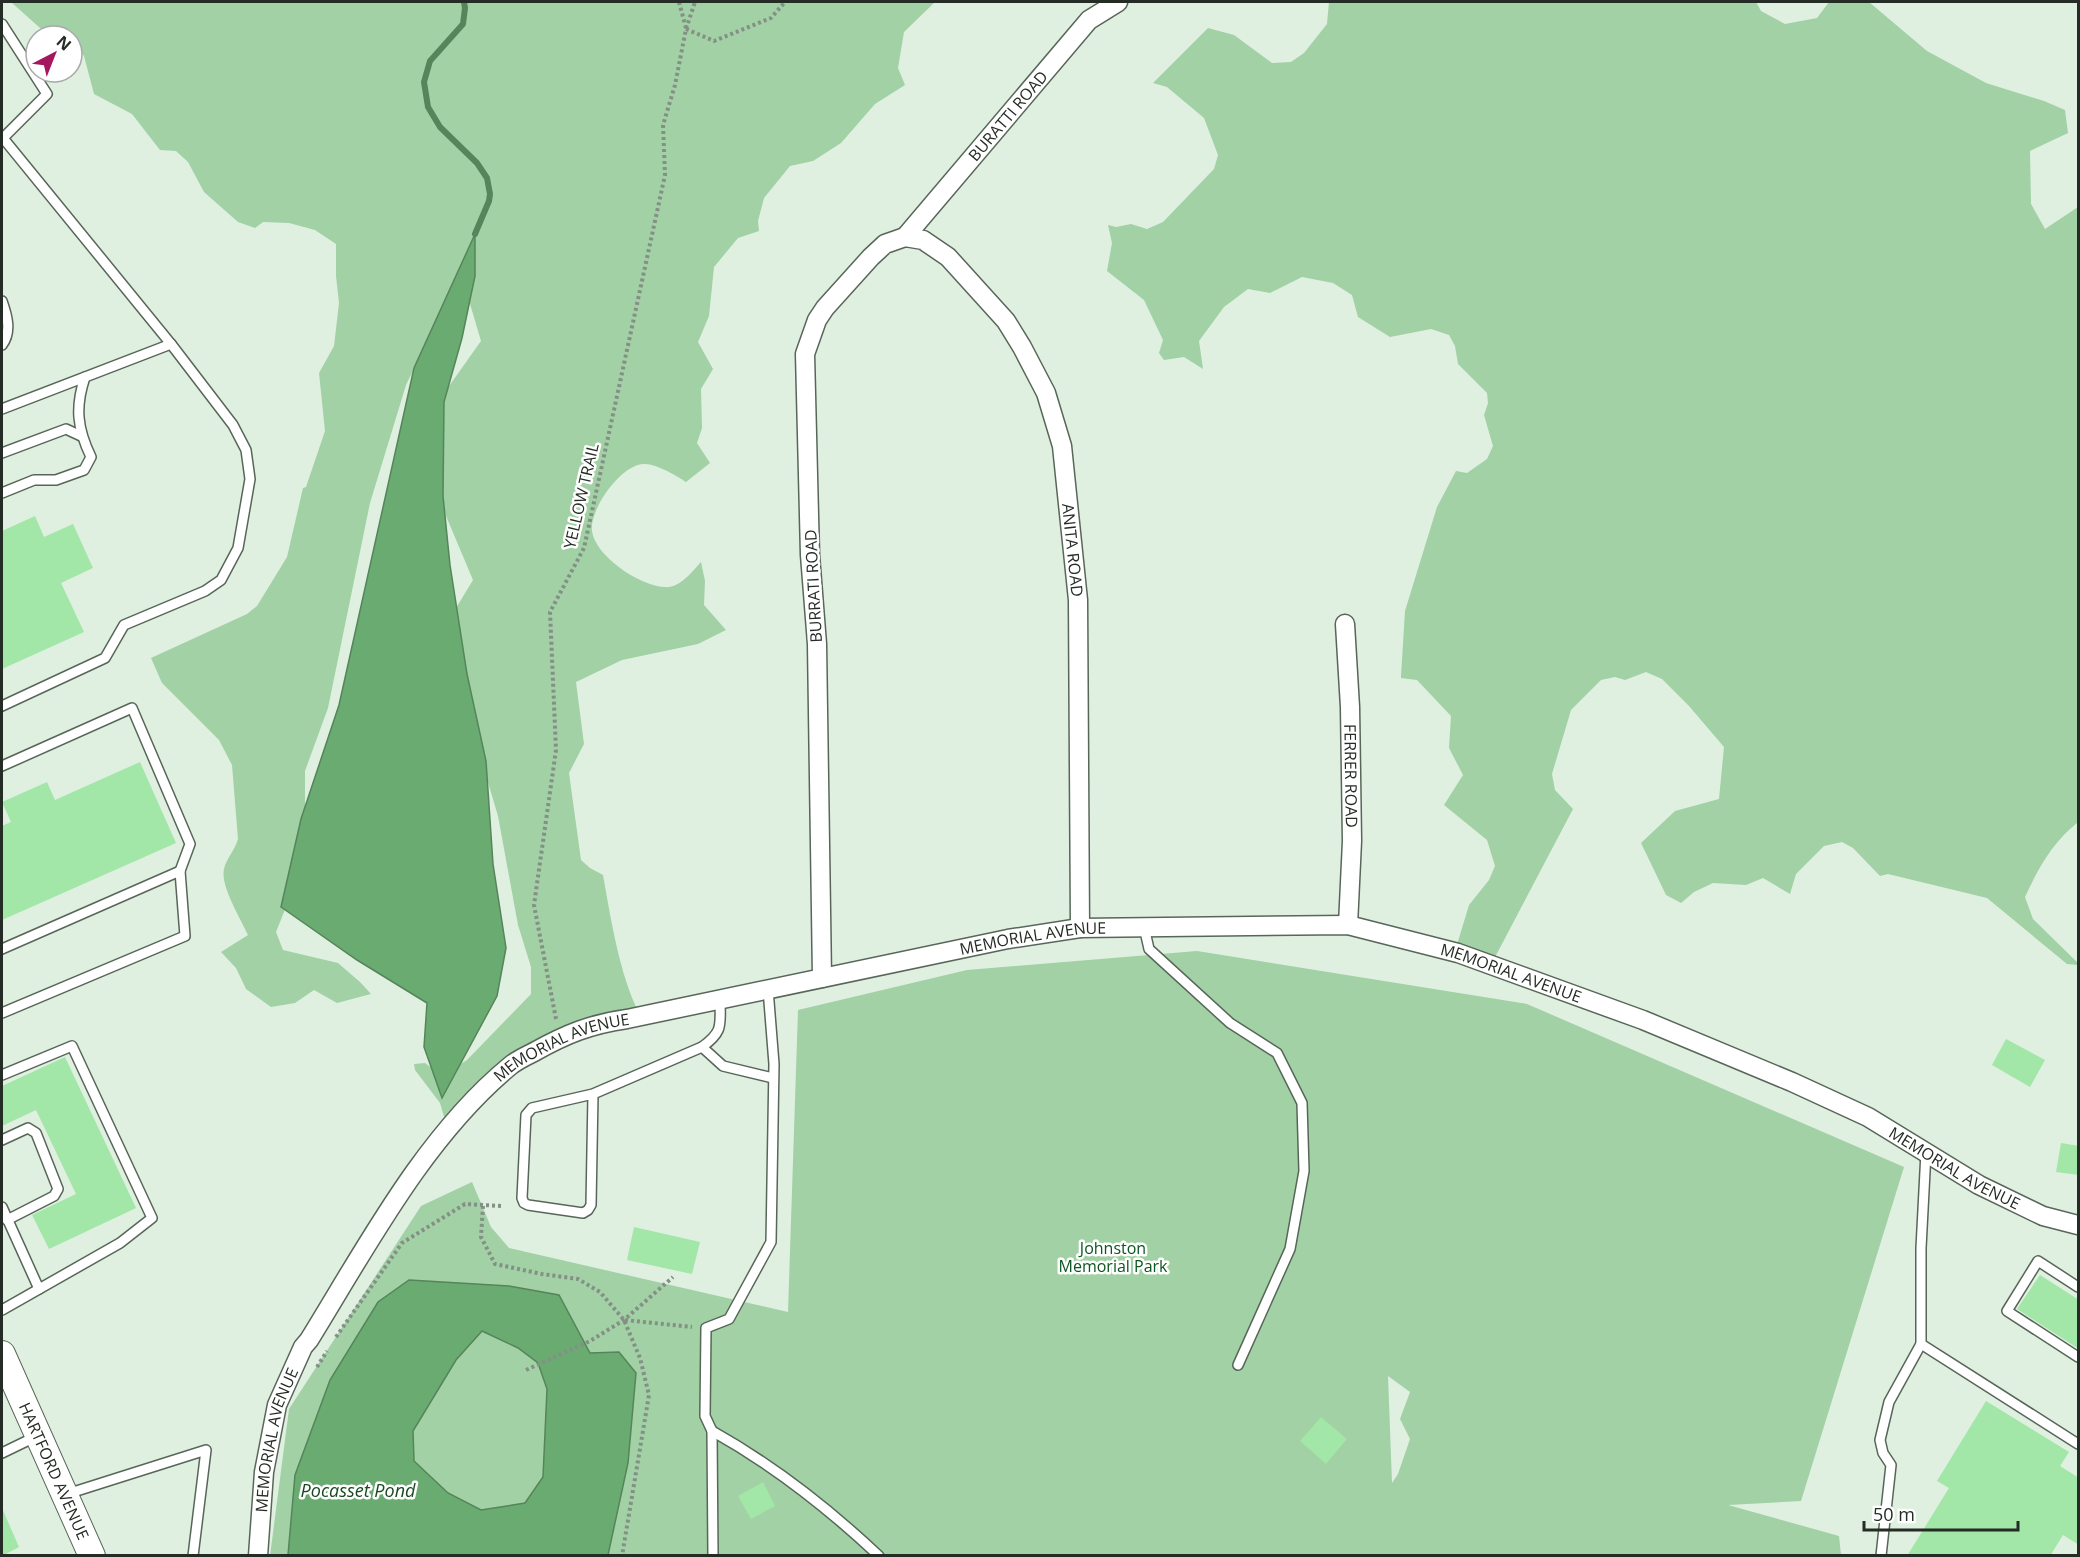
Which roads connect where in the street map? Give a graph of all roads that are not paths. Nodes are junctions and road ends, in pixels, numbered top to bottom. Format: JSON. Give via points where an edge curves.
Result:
{"nodes":[{"id":1,"x":1118,"y":2,"type":"edge"},
{"id":2,"x":2,"y":24,"type":"edge"},
{"id":3,"x":2,"y":139,"type":"edge"},
{"id":4,"x":905,"y":237,"type":"junction"},
{"id":5,"x":2,"y":301,"type":"edge"},
{"id":6,"x":171,"y":344,"type":"junction"},
{"id":7,"x":2,"y":345,"type":"edge"},
{"id":8,"x":85,"y":377,"type":"junction"},
{"id":9,"x":2,"y":409,"type":"edge"},
{"id":10,"x":81,"y":436,"type":"junction"},
{"id":11,"x":2,"y":453,"type":"edge"},
{"id":12,"x":2,"y":493,"type":"edge"},
{"id":13,"x":1345,"y":624,"type":"dead end"},
{"id":14,"x":2,"y":706,"type":"edge"},
{"id":15,"x":2,"y":766,"type":"edge"},
{"id":16,"x":180,"y":871,"type":"junction"},
{"id":17,"x":1348,"y":926,"type":"junction"},
{"id":18,"x":1144,"y":927,"type":"junction"},
{"id":19,"x":1080,"y":928,"type":"junction"},
{"id":20,"x":2,"y":949,"type":"edge"},
{"id":21,"x":822,"y":978,"type":"junction"},
{"id":22,"x":768,"y":989,"type":"junction"},
{"id":23,"x":720,"y":999,"type":"junction"},
{"id":24,"x":2,"y":1013,"type":"edge"},
{"id":25,"x":702,"y":1047,"type":"junction"},
{"id":26,"x":2,"y":1075,"type":"edge"},
{"id":27,"x":773,"y":1078,"type":"junction"},
{"id":28,"x":593,"y":1094,"type":"junction"},
{"id":29,"x":2,"y":1140,"type":"edge"},
{"id":30,"x":1926,"y":1152,"type":"junction"},
{"id":31,"x":2,"y":1207,"type":"edge"},
{"id":32,"x":7,"y":1220,"type":"junction"},
{"id":33,"x":2079,"y":1225,"type":"edge"},
{"id":34,"x":2079,"y":1287,"type":"edge"},
{"id":35,"x":39,"y":1289,"type":"junction"},
{"id":36,"x":2,"y":1310,"type":"edge"},
{"id":37,"x":1921,"y":1344,"type":"junction"},
{"id":38,"x":2,"y":1354,"type":"edge"},
{"id":39,"x":2079,"y":1357,"type":"edge"},
{"id":40,"x":1238,"y":1365,"type":"dead end"},
{"id":41,"x":712,"y":1431,"type":"junction"},
{"id":42,"x":38,"y":1436,"type":"junction"},
{"id":43,"x":2079,"y":1444,"type":"edge"},
{"id":44,"x":2,"y":1454,"type":"edge"},
{"id":45,"x":64,"y":1495,"type":"junction"},
{"id":46,"x":92,"y":1556,"type":"edge"},
{"id":47,"x":193,"y":1556,"type":"edge"},
{"id":48,"x":258,"y":1556,"type":"edge"},
{"id":49,"x":712,"y":1556,"type":"edge"},
{"id":50,"x":879,"y":1556,"type":"edge"},
{"id":51,"x":1881,"y":1556,"type":"edge"}],
"edges":[{"from":1,"to":4,"type":"street","name":"BURATTI ROAD","via":[[1089,20]]},
{"from":2,"to":3,"type":"lane","via":[[47,94]]},
{"from":3,"to":6,"type":"lane"},
{"from":4,"to":19,"type":"street","name":"ANITA ROAD","via":[[923,240],[948,256],[1006,321],[1046,393],[1062,446],[1078,600]]},
{"from":4,"to":21,"type":"street","name":"BURRATI ROAD","via":[[885,244],[871,256],[825,308],[805,354],[810,555],[817,644]]},
{"from":5,"to":7,"type":"lane","via":[[8,319]]},
{"from":6,"to":8,"type":"lane"},
{"from":6,"to":14,"type":"lane","via":[[233,425],[246,450],[250,479],[238,548],[221,580],[205,591],[124,626],[105,658]]},
{"from":8,"to":9,"type":"lane"},
{"from":8,"to":10,"type":"lane","via":[[79,396]]},
{"from":10,"to":11,"type":"lane","via":[[66,429]]},
{"from":10,"to":12,"type":"lane","via":[[91,457],[84,470],[56,480],[34,480]]},
{"from":13,"to":17,"type":"street","name":"FERRER ROAD","via":[[1352,841]]},
{"from":15,"to":16,"type":"lane","via":[[132,708],[190,844]]},
{"from":16,"to":20,"type":"lane"},
{"from":16,"to":24,"type":"lane","via":[[185,936]]},
{"from":17,"to":18,"type":"street","name":"MEMORIAL AVENUE"},
{"from":17,"to":30,"type":"street","name":"MEMORIAL AVENUE","via":[[1458,952],[1643,1020],[1868,1117]]},
{"from":18,"to":19,"type":"street","name":"MEMORIAL AVENUE"},
{"from":18,"to":40,"type":"lane","via":[[1149,949],[1230,1023],[1277,1053],[1302,1103],[1304,1171],[1290,1249]]},
{"from":19,"to":21,"type":"street","name":"MEMORIAL AVENUE"},
{"from":21,"to":22,"type":"street","name":"MEMORIAL AVENUE"},
{"from":22,"to":23,"type":"street","name":"MEMORIAL AVENUE"},
{"from":22,"to":27,"type":"lane"},
{"from":23,"to":25,"type":"lane","via":[[720,1027]]},
{"from":23,"to":48,"type":"street","name":"MEMORIAL AVENUE","via":[[603,1022],[560,1038],[512,1064],[448,1127],[303,1347],[277,1405],[264,1472]]},
{"from":25,"to":27,"type":"lane","via":[[723,1066]]},
{"from":25,"to":28,"type":"lane"},
{"from":26,"to":35,"type":"lane","via":[[72,1047],[152,1218],[120,1243]]},
{"from":27,"to":41,"type":"lane","via":[[771,1242],[729,1319],[706,1328],[705,1416]]},
{"from":28,"to":28,"type":"lane","via":[[532,1108],[526,1116],[524,1203],[583,1213],[588,1210]]},
{"from":29,"to":32,"type":"lane","via":[[28,1128],[36,1133],[58,1189],[54,1196]]},
{"from":30,"to":33,"type":"street","name":"MEMORIAL AVENUE","via":[[1979,1185],[2043,1216]]},
{"from":30,"to":37,"type":"lane"},
{"from":31,"to":32,"type":"lane"},
{"from":32,"to":35,"type":"lane"},
{"from":34,"to":39,"type":"lane","via":[[2038,1261],[2007,1311]]},
{"from":35,"to":36,"type":"lane"},
{"from":37,"to":43,"type":"lane"},
{"from":37,"to":51,"type":"lane","via":[[1889,1402],[1880,1440],[1891,1465]]},
{"from":38,"to":42,"type":"main road","name":"HARTFORD AVENUE"},
{"from":41,"to":49,"type":"lane"},
{"from":41,"to":50,"type":"lane","via":[[749,1452],[828,1510]]},
{"from":42,"to":44,"type":"lane"},
{"from":42,"to":45,"type":"main road","name":"HARTFORD AVENUE"},
{"from":45,"to":46,"type":"main road","name":"HARTFORD AVENUE"},
{"from":45,"to":47,"type":"lane","via":[[206,1450]]}]}
